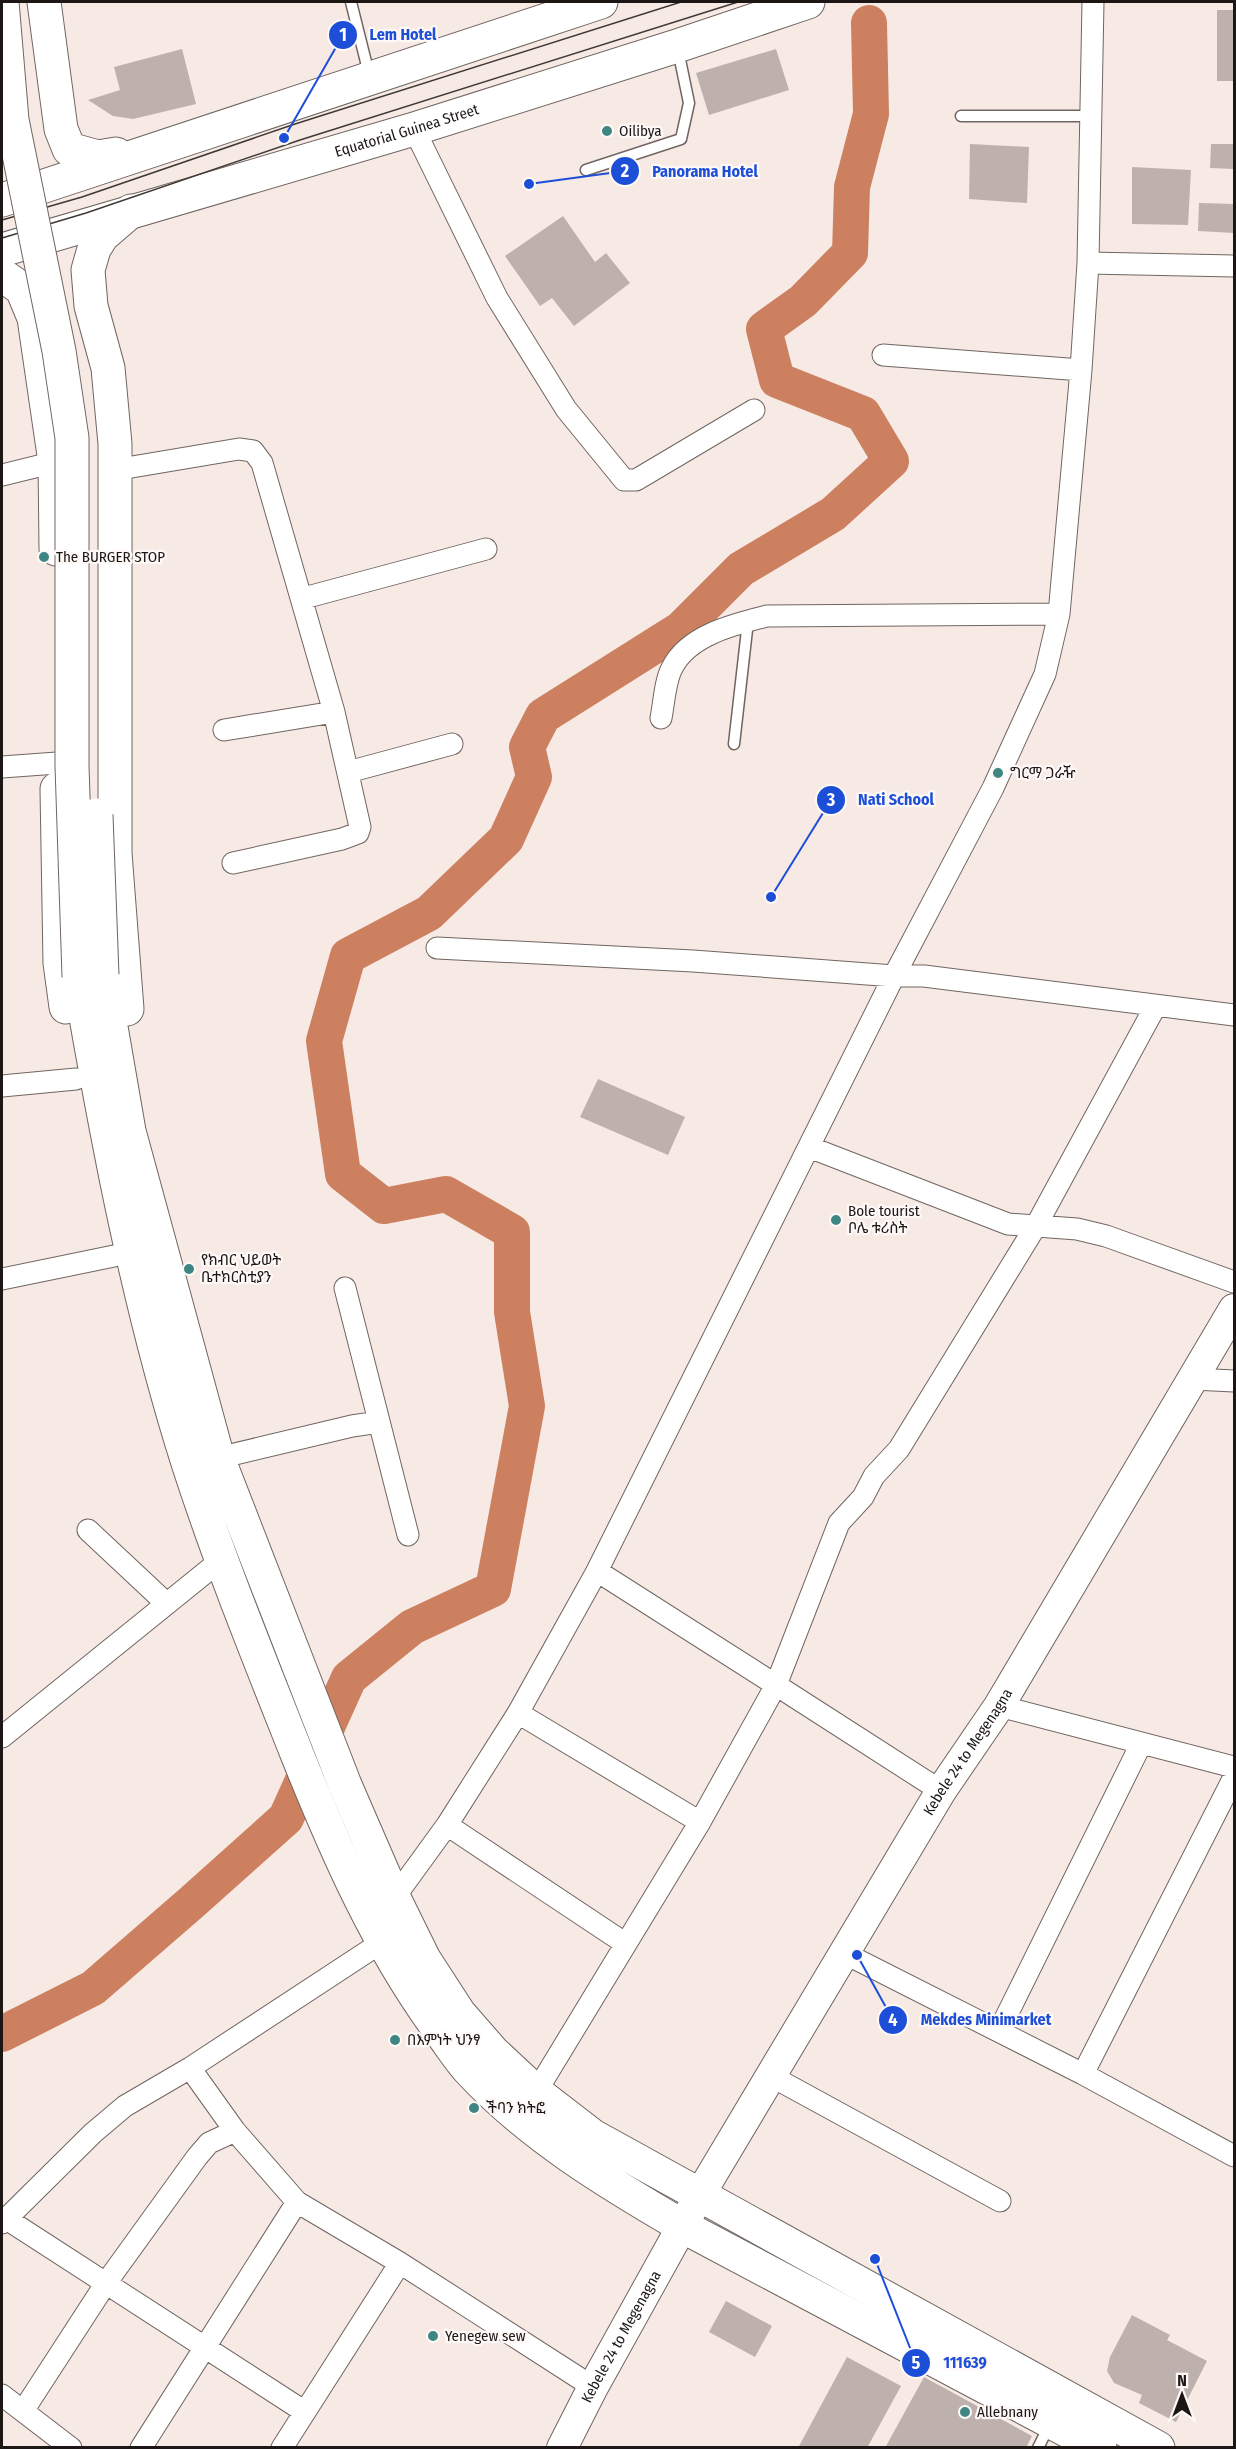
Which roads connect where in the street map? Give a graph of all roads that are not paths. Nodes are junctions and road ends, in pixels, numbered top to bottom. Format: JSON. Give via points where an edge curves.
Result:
{"nodes":[{"id":1,"x":2,"y":2,"type":"edge"},
{"id":2,"x":21,"y":2,"type":"edge"},
{"id":3,"x":44,"y":2,"type":"edge"},
{"id":4,"x":351,"y":2,"type":"edge"},
{"id":5,"x":808,"y":2,"type":"edge"},
{"id":6,"x":1094,"y":2,"type":"edge"},
{"id":7,"x":590,"y":3,"type":"edge"},
{"id":8,"x":677,"y":46,"type":"junction"},
{"id":9,"x":370,"y":77,"type":"junction"},
{"id":10,"x":961,"y":116,"type":"dead end"},
{"id":11,"x":1091,"y":116,"type":"junction"},
{"id":12,"x":414,"y":129,"type":"junction"},
{"id":13,"x":73,"y":162,"type":"junction"},
{"id":14,"x":586,"y":170,"type":"dead end"},
{"id":15,"x":2,"y":198,"type":"edge"},
{"id":16,"x":91,"y":236,"type":"junction"},
{"id":17,"x":1088,"y":263,"type":"junction"},
{"id":18,"x":9,"y":265,"type":"edge"},
{"id":19,"x":1234,"y":266,"type":"edge"},
{"id":20,"x":883,"y":355,"type":"dead end"},
{"id":21,"x":1081,"y":369,"type":"junction"},
{"id":22,"x":754,"y":410,"type":"dead end"},
{"id":23,"x":55,"y":462,"type":"junction"},
{"id":24,"x":114,"y":470,"type":"junction"},
{"id":25,"x":2,"y":475,"type":"edge"},
{"id":26,"x":486,"y":549,"type":"dead end"},
{"id":27,"x":303,"y":598,"type":"junction"},
{"id":28,"x":1059,"y":614,"type":"junction"},
{"id":29,"x":748,"y":621,"type":"junction"},
{"id":30,"x":334,"y":712,"type":"junction"},
{"id":31,"x":662,"y":718,"type":"dead end"},
{"id":32,"x":224,"y":730,"type":"dead end"},
{"id":33,"x":452,"y":744,"type":"dead end"},
{"id":34,"x":735,"y":744,"type":"dead end"},
{"id":35,"x":57,"y":764,"type":"junction"},
{"id":36,"x":2,"y":767,"type":"edge"},
{"id":37,"x":348,"y":772,"type":"junction"},
{"id":38,"x":233,"y":863,"type":"dead end"},
{"id":39,"x":437,"y":948,"type":"dead end"},
{"id":40,"x":90,"y":976,"type":"junction"},
{"id":41,"x":894,"y":976,"type":"junction"},
{"id":42,"x":1155,"y":1007,"type":"junction"},
{"id":43,"x":1234,"y":1015,"type":"edge"},
{"id":44,"x":76,"y":1078,"type":"junction"},
{"id":45,"x":2,"y":1086,"type":"edge"},
{"id":46,"x":809,"y":1147,"type":"junction"},
{"id":47,"x":1037,"y":1224,"type":"junction"},
{"id":48,"x":114,"y":1256,"type":"junction"},
{"id":49,"x":2,"y":1279,"type":"edge"},
{"id":50,"x":1234,"y":1282,"type":"edge"},
{"id":51,"x":345,"y":1288,"type":"dead end"},
{"id":52,"x":158,"y":1298,"type":"junction"},
{"id":53,"x":1234,"y":1309,"type":"edge"},
{"id":54,"x":1193,"y":1379,"type":"junction"},
{"id":55,"x":1234,"y":1381,"type":"edge"},
{"id":56,"x":379,"y":1422,"type":"junction"},
{"id":57,"x":218,"y":1458,"type":"junction"},
{"id":58,"x":88,"y":1530,"type":"dead end"},
{"id":59,"x":408,"y":1535,"type":"dead end"},
{"id":60,"x":221,"y":1560,"type":"junction"},
{"id":61,"x":597,"y":1571,"type":"junction"},
{"id":62,"x":167,"y":1604,"type":"junction"},
{"id":63,"x":776,"y":1685,"type":"junction"},
{"id":64,"x":999,"y":1706,"type":"junction"},
{"id":65,"x":318,"y":1711,"type":"junction"},
{"id":66,"x":518,"y":1713,"type":"junction"},
{"id":67,"x":286,"y":1725,"type":"junction"},
{"id":68,"x":2,"y":1737,"type":"edge"},
{"id":69,"x":1141,"y":1743,"type":"junction"},
{"id":70,"x":1234,"y":1767,"type":"edge"},
{"id":71,"x":1234,"y":1777,"type":"edge"},
{"id":72,"x":941,"y":1791,"type":"junction"},
{"id":73,"x":700,"y":1822,"type":"junction"},
{"id":74,"x":447,"y":1825,"type":"junction"},
{"id":75,"x":394,"y":1898,"type":"junction"},
{"id":76,"x":382,"y":1942,"type":"junction"},
{"id":77,"x":627,"y":1944,"type":"junction"},
{"id":78,"x":844,"y":1953,"type":"junction"},
{"id":79,"x":999,"y":2031,"type":"junction"},
{"id":80,"x":190,"y":2068,"type":"junction"},
{"id":81,"x":1083,"y":2074,"type":"junction"},
{"id":82,"x":771,"y":2076,"type":"junction"},
{"id":83,"x":536,"y":2092,"type":"junction"},
{"id":84,"x":235,"y":2131,"type":"junction"},
{"id":85,"x":1234,"y":2156,"type":"edge"},
{"id":86,"x":699,"y":2196,"type":"junction"},
{"id":87,"x":1000,"y":2201,"type":"dead end"},
{"id":88,"x":297,"y":2202,"type":"junction"},
{"id":89,"x":3,"y":2221,"type":"edge"},
{"id":90,"x":684,"y":2228,"type":"junction"},
{"id":91,"x":400,"y":2263,"type":"junction"},
{"id":92,"x":106,"y":2283,"type":"junction"},
{"id":93,"x":205,"y":2346,"type":"junction"},
{"id":94,"x":592,"y":2386,"type":"junction"},
{"id":95,"x":2,"y":2395,"type":"edge"},
{"id":96,"x":23,"y":2411,"type":"junction"},
{"id":97,"x":305,"y":2412,"type":"junction"},
{"id":98,"x":1044,"y":2434,"type":"edge"},
{"id":99,"x":71,"y":2448,"type":"edge"},
{"id":100,"x":141,"y":2448,"type":"edge"},
{"id":101,"x":282,"y":2448,"type":"edge"},
{"id":102,"x":562,"y":2448,"type":"edge"},
{"id":103,"x":1100,"y":2448,"type":"edge"},
{"id":104,"x":1158,"y":2448,"type":"edge"}],
"edges":[{"from":1,"to":40,"type":"main road","bridge":true,"via":[[12,120],[59,351],[72,438],[72,766]]},
{"from":2,"to":40,"type":"main road","bridge":true,"via":[[38,161],[92,429],[96,818]]},
{"from":3,"to":13,"type":"main road","via":[[61,129]]},
{"from":4,"to":9,"type":"lane"},
{"from":5,"to":8,"type":"main road","name":"Equatorial Guinea Street"},
{"from":6,"to":11,"type":"street"},
{"from":7,"to":9,"type":"main road"},
{"from":8,"to":12,"type":"main road","name":"Equatorial Guinea Street"},
{"from":8,"to":14,"type":"lane","via":[[689,102],[681,139]]},
{"from":9,"to":13,"type":"main road","via":[[144,151]]},
{"from":10,"to":11,"type":"lane"},
{"from":11,"to":17,"type":"street"},
{"from":12,"to":16,"type":"main road","name":"Equatorial Guinea Street","via":[[131,212],[102,236]]},
{"from":12,"to":22,"type":"street","via":[[497,298],[566,409],[624,480],[636,480]]},
{"from":13,"to":15,"type":"main road"},
{"from":13,"to":16,"type":"main road"},
{"from":15,"to":18,"type":"main road"},
{"from":16,"to":18,"type":"main road"},
{"from":16,"to":24,"type":"main road","via":[[91,306],[108,368]]},
{"from":17,"to":19,"type":"street"},
{"from":17,"to":21,"type":"street"},
{"from":18,"to":23,"type":"main road","via":[[34,318]]},
{"from":20,"to":21,"type":"street"},
{"from":21,"to":28,"type":"street"},
{"from":23,"to":25,"type":"street"},
{"from":23,"to":35,"type":"main road"},
{"from":24,"to":27,"type":"street","via":[[239,449],[253,451],[262,463]]},
{"from":24,"to":52,"type":"main road","via":[[116,853],[123,978],[137,1081],[173,1233]]},
{"from":26,"to":27,"type":"street"},
{"from":27,"to":30,"type":"street"},
{"from":28,"to":29,"type":"street","via":[[767,616]]},
{"from":28,"to":41,"type":"street","via":[[1045,674],[993,789]]},
{"from":29,"to":31,"type":"street","via":[[706,637],[680,655],[670,669]]},
{"from":29,"to":34,"type":"lane"},
{"from":30,"to":32,"type":"street"},
{"from":30,"to":37,"type":"street"},
{"from":33,"to":37,"type":"street"},
{"from":35,"to":36,"type":"street"},
{"from":35,"to":44,"type":"main road","via":[[60,963]]},
{"from":37,"to":38,"type":"street","via":[[358,833]]},
{"from":39,"to":41,"type":"street"},
{"from":40,"to":52,"type":"main road","via":[[106,1135]]},
{"from":41,"to":42,"type":"street","via":[[924,976]]},
{"from":41,"to":46,"type":"street"},
{"from":42,"to":43,"type":"street"},
{"from":42,"to":47,"type":"street"},
{"from":44,"to":45,"type":"street"},
{"from":44,"to":48,"type":"main road"},
{"from":46,"to":47,"type":"street","via":[[1008,1224]]},
{"from":46,"to":61,"type":"street"},
{"from":47,"to":50,"type":"street","via":[[1106,1236]]},
{"from":47,"to":63,"type":"street","via":[[899,1449],[839,1522]]},
{"from":48,"to":49,"type":"street"},
{"from":48,"to":52,"type":"main road","via":[[129,1284]]},
{"from":51,"to":56,"type":"street"},
{"from":52,"to":57,"type":"main road"},
{"from":52,"to":60,"type":"main road","via":[[187,1460]]},
{"from":53,"to":54,"type":"main road","name":"Kebele 24 to Megenagna"},
{"from":54,"to":55,"type":"street"},
{"from":54,"to":64,"type":"main road","name":"Kebele 24 to Megenagna"},
{"from":56,"to":57,"type":"street"},
{"from":56,"to":59,"type":"street"},
{"from":57,"to":65,"type":"main road"},
{"from":58,"to":62,"type":"street"},
{"from":60,"to":62,"type":"street"},
{"from":60,"to":67,"type":"main road"},
{"from":61,"to":63,"type":"street"},
{"from":61,"to":66,"type":"street"},
{"from":62,"to":68,"type":"street"},
{"from":63,"to":72,"type":"street"},
{"from":63,"to":73,"type":"street"},
{"from":64,"to":69,"type":"street"},
{"from":64,"to":72,"type":"main road","name":"Kebele 24 to Megenagna"},
{"from":65,"to":67,"type":"main road"},
{"from":65,"to":75,"type":"main road"},
{"from":66,"to":73,"type":"street"},
{"from":66,"to":74,"type":"street"},
{"from":67,"to":76,"type":"main road","via":[[324,1822]]},
{"from":69,"to":70,"type":"street"},
{"from":69,"to":79,"type":"street"},
{"from":71,"to":81,"type":"street"},
{"from":72,"to":78,"type":"main road","name":"Kebele 24 to Megenagna"},
{"from":73,"to":77,"type":"street"},
{"from":74,"to":75,"type":"street"},
{"from":74,"to":77,"type":"street"},
{"from":75,"to":83,"type":"main road","via":[[424,1959],[459,2013]]},
{"from":76,"to":80,"type":"street"},
{"from":76,"to":90,"type":"main road","via":[[467,2069],[519,2118],[617,2189]]},
{"from":77,"to":83,"type":"street"},
{"from":78,"to":79,"type":"street"},
{"from":78,"to":82,"type":"main road","name":"Kebele 24 to Megenagna"},
{"from":79,"to":81,"type":"street"},
{"from":80,"to":84,"type":"street"},
{"from":80,"to":89,"type":"street","via":[[124,2106]]},
{"from":81,"to":85,"type":"street"},
{"from":82,"to":86,"type":"main road","name":"Kebele 24 to Megenagna"},
{"from":82,"to":87,"type":"street"},
{"from":83,"to":86,"type":"main road","via":[[592,2136]]},
{"from":84,"to":88,"type":"street"},
{"from":84,"to":92,"type":"street","via":[[209,2142]]},
{"from":86,"to":90,"type":"main road","name":"Kebele 24 to Megenagna"},
{"from":86,"to":104,"type":"main road"},
{"from":88,"to":91,"type":"street"},
{"from":88,"to":93,"type":"street"},
{"from":89,"to":92,"type":"street"},
{"from":90,"to":94,"type":"main road","name":"Kebele 24 to Megenagna"},
{"from":90,"to":98,"type":"main road"},
{"from":91,"to":94,"type":"street"},
{"from":91,"to":97,"type":"street"},
{"from":92,"to":93,"type":"street"},
{"from":92,"to":96,"type":"street"},
{"from":93,"to":97,"type":"street"},
{"from":93,"to":100,"type":"street"},
{"from":94,"to":102,"type":"main road","name":"Kebele 24 to Megenagna"},
{"from":95,"to":96,"type":"street"},
{"from":96,"to":99,"type":"street"},
{"from":97,"to":101,"type":"street"},
{"from":98,"to":103,"type":"main road"}]}
